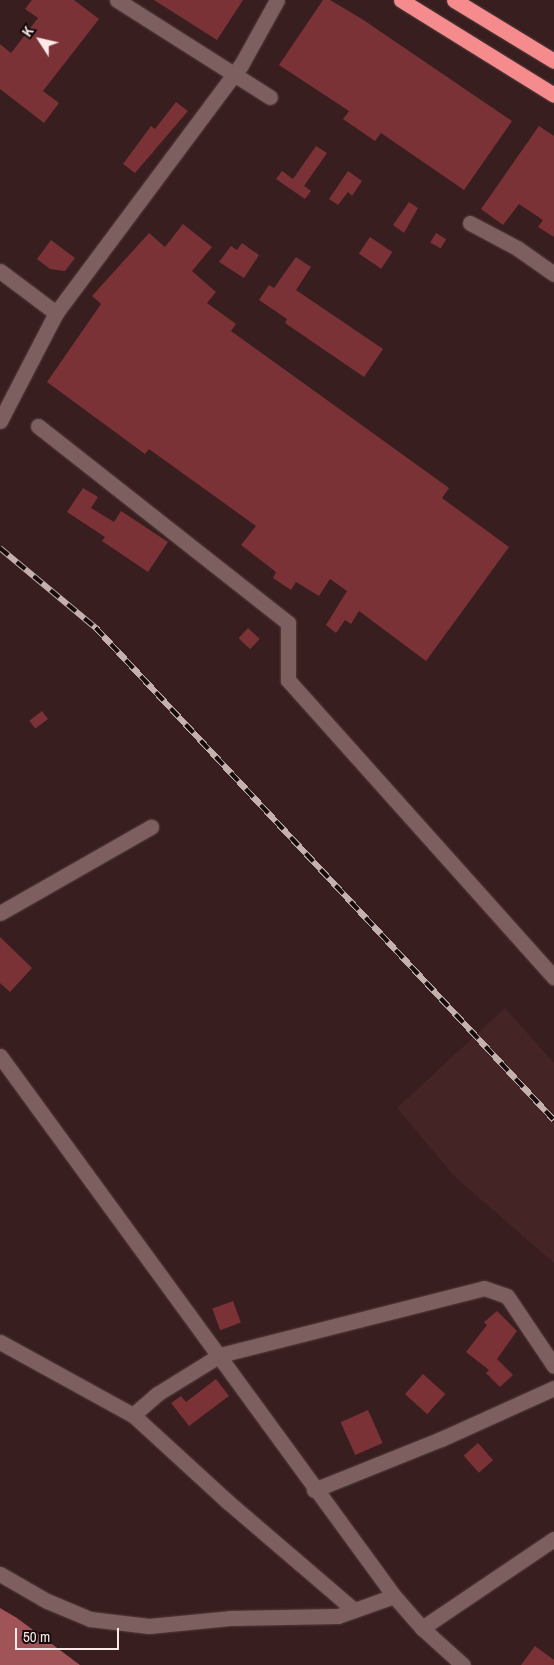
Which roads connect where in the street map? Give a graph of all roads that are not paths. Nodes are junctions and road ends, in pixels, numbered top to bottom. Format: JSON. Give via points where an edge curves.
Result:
{"nodes":[{"id":1,"x":117,"y":0,"type":"edge"},
{"id":2,"x":276,"y":0,"type":"edge"},
{"id":3,"x":401,"y":0,"type":"edge"},
{"id":4,"x":454,"y":0,"type":"edge"},
{"id":5,"x":554,"y":61,"type":"edge"},
{"id":6,"x":234,"y":74,"type":"junction"},
{"id":7,"x":554,"y":95,"type":"edge"},
{"id":8,"x":270,"y":98,"type":"dead end"},
{"id":9,"x":470,"y":223,"type":"dead end"},
{"id":10,"x":0,"y":271,"type":"edge"},
{"id":11,"x":554,"y":274,"type":"edge"},
{"id":12,"x":56,"y":313,"type":"junction"},
{"id":13,"x":0,"y":421,"type":"edge"},
{"id":14,"x":38,"y":426,"type":"dead end"},
{"id":15,"x":151,"y":827,"type":"dead end"},
{"id":16,"x":0,"y":912,"type":"edge"},
{"id":17,"x":554,"y":978,"type":"edge"},
{"id":18,"x":0,"y":1056,"type":"edge"},
{"id":19,"x":0,"y":1342,"type":"edge"},
{"id":20,"x":220,"y":1355,"type":"junction"},
{"id":21,"x":554,"y":1366,"type":"edge"},
{"id":22,"x":554,"y":1388,"type":"edge"},
{"id":23,"x":133,"y":1415,"type":"junction"},
{"id":24,"x":314,"y":1490,"type":"junction"},
{"id":25,"x":554,"y":1539,"type":"edge"},
{"id":26,"x":0,"y":1574,"type":"edge"},
{"id":27,"x":394,"y":1596,"type":"junction"},
{"id":28,"x":354,"y":1610,"type":"junction"},
{"id":29,"x":422,"y":1628,"type":"junction"},
{"id":30,"x":463,"y":1665,"type":"edge"}],
"edges":[{"from":1,"to":6,"type":"street"},
{"from":2,"to":6,"type":"street"},
{"from":3,"to":7,"type":"highway"},
{"from":4,"to":5,"type":"highway"},
{"from":6,"to":8,"type":"street"},
{"from":6,"to":12,"type":"street"},
{"from":9,"to":11,"type":"street","via":[[517,248]]},
{"from":10,"to":12,"type":"street"},
{"from":12,"to":13,"type":"street"},
{"from":14,"to":17,"type":"street","via":[[288,623],[288,680]]},
{"from":15,"to":16,"type":"street"},
{"from":18,"to":20,"type":"street"},
{"from":19,"to":23,"type":"street"},
{"from":20,"to":21,"type":"street","via":[[484,1288],[507,1296]]},
{"from":20,"to":23,"type":"street","via":[[157,1394]]},
{"from":20,"to":24,"type":"street"},
{"from":22,"to":24,"type":"street","via":[[441,1439]]},
{"from":23,"to":28,"type":"street"},
{"from":24,"to":27,"type":"street"},
{"from":25,"to":29,"type":"street"},
{"from":26,"to":28,"type":"street","via":[[47,1601],[90,1619],[114,1624],[149,1626],[283,1615],[323,1618]]},
{"from":27,"to":28,"type":"street"},
{"from":27,"to":29,"type":"street"},
{"from":29,"to":30,"type":"street"}]}
